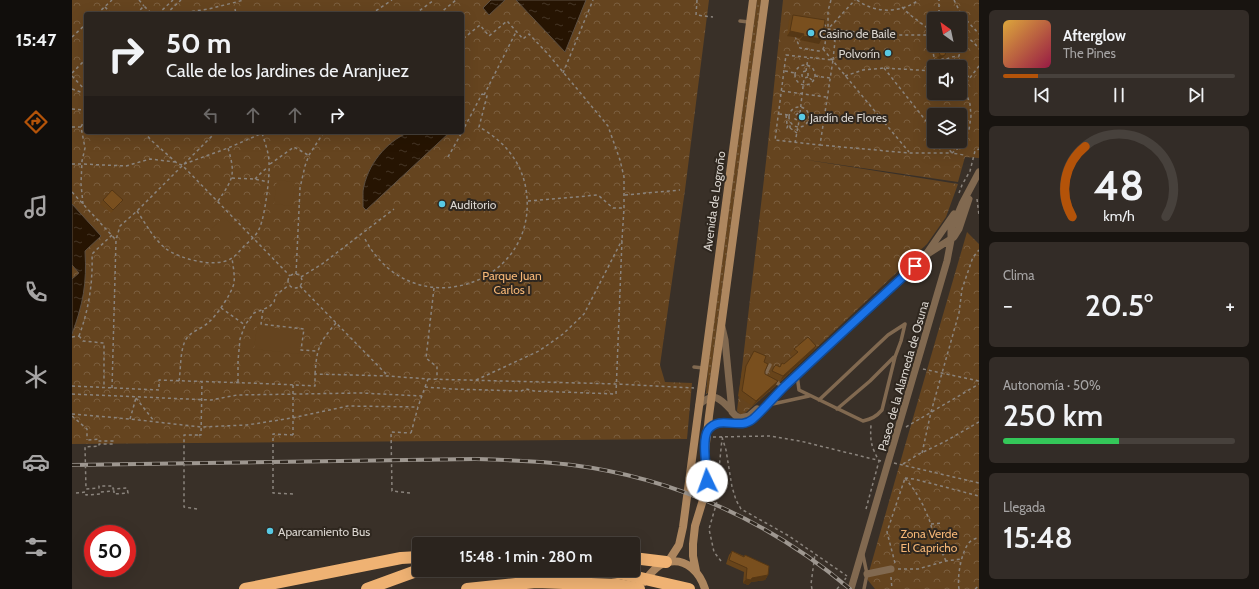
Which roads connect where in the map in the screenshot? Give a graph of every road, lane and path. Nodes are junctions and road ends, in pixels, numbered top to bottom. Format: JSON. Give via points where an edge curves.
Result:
{"nodes":[{"id":1,"x":112,"y":0,"type":"edge"},
{"id":2,"x":139,"y":0,"type":"edge"},
{"id":3,"x":173,"y":0,"type":"edge"},
{"id":4,"x":182,"y":0,"type":"edge"},
{"id":5,"x":244,"y":0,"type":"edge"},
{"id":6,"x":392,"y":0,"type":"edge"},
{"id":7,"x":434,"y":0,"type":"edge"},
{"id":8,"x":456,"y":0,"type":"edge"},
{"id":9,"x":593,"y":0,"type":"edge"},
{"id":10,"x":697,"y":0,"type":"edge"},
{"id":11,"x":753,"y":0,"type":"edge"},
{"id":12,"x":765,"y":0,"type":"edge"},
{"id":13,"x":831,"y":0,"type":"edge"},
{"id":14,"x":856,"y":0,"type":"edge"},
{"id":15,"x":919,"y":0,"type":"edge"},
{"id":16,"x":939,"y":0,"type":"edge"},
{"id":17,"x":954,"y":0,"type":"edge"},
{"id":18,"x":105,"y":6,"type":"junction"},
{"id":19,"x":144,"y":6,"type":"junction"},
{"id":20,"x":902,"y":7,"type":"junction"},
{"id":21,"x":235,"y":9,"type":"dead end"},
{"id":22,"x":99,"y":12,"type":"edge"},
{"id":23,"x":110,"y":12,"type":"edge"},
{"id":24,"x":138,"y":12,"type":"edge"},
{"id":25,"x":150,"y":12,"type":"edge"},
{"id":26,"x":160,"y":12,"type":"edge"},
{"id":27,"x":168,"y":12,"type":"edge"},
{"id":28,"x":188,"y":12,"type":"edge"},
{"id":29,"x":236,"y":12,"type":"edge"},
{"id":30,"x":374,"y":12,"type":"edge"},
{"id":31,"x":417,"y":12,"type":"edge"},
{"id":32,"x":441,"y":12,"type":"edge"},
{"id":33,"x":938,"y":12,"type":"edge"},
{"id":34,"x":713,"y":17,"type":"dead end"},
{"id":35,"x":740,"y":21,"type":"dead end"},
{"id":36,"x":750,"y":22,"type":"junction"},
{"id":37,"x":824,"y":24,"type":"edge"},
{"id":38,"x":84,"y":26,"type":"edge"},
{"id":39,"x":828,"y":28,"type":"junction"},
{"id":40,"x":927,"y":28,"type":"edge"},
{"id":41,"x":516,"y":32,"type":"junction"},
{"id":42,"x":927,"y":34,"type":"edge"},
{"id":43,"x":979,"y":34,"type":"edge"},
{"id":44,"x":795,"y":35,"type":"edge"},
{"id":45,"x":72,"y":36,"type":"edge"},
{"id":46,"x":967,"y":37,"type":"edge"},
{"id":47,"x":464,"y":38,"type":"edge"},
{"id":48,"x":823,"y":49,"type":"junction"},
{"id":49,"x":979,"y":49,"type":"edge"},
{"id":50,"x":933,"y":52,"type":"edge"},
{"id":51,"x":960,"y":52,"type":"edge"},
{"id":52,"x":808,"y":58,"type":"junction"},
{"id":53,"x":833,"y":60,"type":"junction"},
{"id":54,"x":935,"y":60,"type":"joint"},
{"id":55,"x":945,"y":60,"type":"edge"},
{"id":56,"x":945,"y":60,"type":"edge"},
{"id":57,"x":84,"y":61,"type":"edge"},
{"id":58,"x":807,"y":65,"type":"junction"},
{"id":59,"x":979,"y":66,"type":"edge"},
{"id":60,"x":797,"y":68,"type":"junction"},
{"id":61,"x":884,"y":68,"type":"junction"},
{"id":62,"x":784,"y":71,"type":"junction"},
{"id":63,"x":806,"y":71,"type":"junction"},
{"id":64,"x":814,"y":71,"type":"junction"},
{"id":65,"x":927,"y":71,"type":"edge"},
{"id":66,"x":802,"y":72,"type":"junction"},
{"id":67,"x":72,"y":73,"type":"edge"},
{"id":68,"x":563,"y":73,"type":"junction"},
{"id":69,"x":795,"y":73,"type":"junction"},
{"id":70,"x":808,"y":73,"type":"junction"},
{"id":71,"x":72,"y":76,"type":"edge"},
{"id":72,"x":815,"y":76,"type":"junction"},
{"id":73,"x":845,"y":76,"type":"junction"},
{"id":74,"x":967,"y":76,"type":"edge"},
{"id":75,"x":808,"y":77,"type":"junction"},
{"id":76,"x":971,"y":77,"type":"junction"},
{"id":77,"x":804,"y":78,"type":"junction"},
{"id":78,"x":830,"y":78,"type":"junction"},
{"id":79,"x":813,"y":81,"type":"junction"},
{"id":80,"x":804,"y":84,"type":"junction"},
{"id":81,"x":72,"y":89,"type":"edge"},
{"id":82,"x":84,"y":90,"type":"edge"},
{"id":83,"x":782,"y":91,"type":"junction"},
{"id":84,"x":84,"y":92,"type":"edge"},
{"id":85,"x":802,"y":94,"type":"junction"},
{"id":86,"x":484,"y":95,"type":"junction"},
{"id":87,"x":826,"y":97,"type":"junction"},
{"id":88,"x":801,"y":107,"type":"junction"},
{"id":89,"x":72,"y":109,"type":"edge"},
{"id":90,"x":84,"y":110,"type":"edge"},
{"id":91,"x":791,"y":110,"type":"junction"},
{"id":92,"x":800,"y":113,"type":"junction"},
{"id":93,"x":808,"y":113,"type":"junction"},
{"id":94,"x":779,"y":114,"type":"junction"},
{"id":95,"x":786,"y":115,"type":"junction"},
{"id":96,"x":789,"y":115,"type":"junction"},
{"id":97,"x":796,"y":115,"type":"junction"},
{"id":98,"x":803,"y":116,"type":"junction"},
{"id":99,"x":809,"y":118,"type":"junction"},
{"id":100,"x":796,"y":119,"type":"junction"},
{"id":101,"x":802,"y":119,"type":"junction"},
{"id":102,"x":84,"y":120,"type":"edge"},
{"id":103,"x":790,"y":121,"type":"junction"},
{"id":104,"x":799,"y":121,"type":"junction"},
{"id":105,"x":823,"y":121,"type":"junction"},
{"id":106,"x":927,"y":122,"type":"edge"},
{"id":107,"x":807,"y":123,"type":"junction"},
{"id":108,"x":790,"y":126,"type":"junction"},
{"id":109,"x":72,"y":127,"type":"edge"},
{"id":110,"x":81,"y":127,"type":"junction"},
{"id":111,"x":798,"y":127,"type":"junction"},
{"id":112,"x":464,"y":128,"type":"edge"},
{"id":113,"x":146,"y":134,"type":"edge"},
{"id":114,"x":214,"y":134,"type":"edge"},
{"id":115,"x":260,"y":134,"type":"edge"},
{"id":116,"x":262,"y":134,"type":"edge"},
{"id":117,"x":323,"y":134,"type":"edge"},
{"id":118,"x":461,"y":134,"type":"edge"},
{"id":119,"x":797,"y":134,"type":"junction"},
{"id":120,"x":796,"y":143,"type":"junction"},
{"id":121,"x":820,"y":145,"type":"junction"},
{"id":122,"x":228,"y":148,"type":"junction"},
{"id":123,"x":948,"y":148,"type":"edge"},
{"id":124,"x":979,"y":149,"type":"edge"},
{"id":125,"x":909,"y":153,"type":"junction"},
{"id":126,"x":952,"y":153,"type":"junction"},
{"id":127,"x":309,"y":155,"type":"junction"},
{"id":128,"x":964,"y":155,"type":"dead end"},
{"id":129,"x":448,"y":157,"type":"dead end"},
{"id":130,"x":176,"y":162,"type":"junction"},
{"id":131,"x":72,"y":164,"type":"edge"},
{"id":132,"x":82,"y":164,"type":"junction"},
{"id":133,"x":182,"y":165,"type":"junction"},
{"id":134,"x":269,"y":165,"type":"junction"},
{"id":135,"x":979,"y":172,"type":"edge"},
{"id":136,"x":232,"y":178,"type":"junction"},
{"id":137,"x":255,"y":179,"type":"junction"},
{"id":138,"x":268,"y":182,"type":"junction"},
{"id":139,"x":970,"y":187,"type":"junction"},
{"id":140,"x":680,"y":190,"type":"dead end"},
{"id":141,"x":72,"y":192,"type":"edge"},
{"id":142,"x":625,"y":195,"type":"junction"},
{"id":143,"x":976,"y":195,"type":"dead end"},
{"id":144,"x":957,"y":197,"type":"dead end"},
{"id":145,"x":218,"y":201,"type":"junction"},
{"id":146,"x":527,"y":201,"type":"junction"},
{"id":147,"x":82,"y":204,"type":"junction"},
{"id":148,"x":962,"y":204,"type":"junction"},
{"id":149,"x":624,"y":208,"type":"junction"},
{"id":150,"x":394,"y":209,"type":"dead end"},
{"id":151,"x":137,"y":211,"type":"junction"},
{"id":152,"x":979,"y":215,"type":"edge"},
{"id":153,"x":112,"y":235,"type":"junction"},
{"id":154,"x":254,"y":238,"type":"junction"},
{"id":155,"x":365,"y":239,"type":"dead end"},
{"id":156,"x":116,"y":240,"type":"junction"},
{"id":157,"x":622,"y":240,"type":"junction"},
{"id":158,"x":951,"y":240,"type":"junction"},
{"id":159,"x":979,"y":250,"type":"edge"},
{"id":160,"x":926,"y":255,"type":"junction"},
{"id":161,"x":232,"y":258,"type":"junction"},
{"id":162,"x":296,"y":274,"type":"junction"},
{"id":163,"x":290,"y":276,"type":"junction"},
{"id":164,"x":301,"y":277,"type":"junction"},
{"id":165,"x":289,"y":285,"type":"junction"},
{"id":166,"x":300,"y":286,"type":"junction"},
{"id":167,"x":434,"y":288,"type":"junction"},
{"id":168,"x":220,"y":308,"type":"junction"},
{"id":169,"x":263,"y":310,"type":"junction"},
{"id":170,"x":336,"y":323,"type":"junction"},
{"id":171,"x":721,"y":324,"type":"junction"},
{"id":172,"x":245,"y":326,"type":"junction"},
{"id":173,"x":79,"y":336,"type":"junction"},
{"id":174,"x":72,"y":337,"type":"edge"},
{"id":175,"x":317,"y":351,"type":"junction"},
{"id":176,"x":894,"y":357,"type":"junction"},
{"id":177,"x":770,"y":365,"type":"dead end"},
{"id":178,"x":694,"y":366,"type":"dead end"},
{"id":179,"x":704,"y":368,"type":"junction"},
{"id":180,"x":923,"y":369,"type":"dead end"},
{"id":181,"x":942,"y":373,"type":"junction"},
{"id":182,"x":315,"y":374,"type":"junction"},
{"id":183,"x":797,"y":375,"type":"junction"},
{"id":184,"x":388,"y":376,"type":"junction"},
{"id":185,"x":428,"y":379,"type":"junction"},
{"id":186,"x":437,"y":379,"type":"junction"},
{"id":187,"x":180,"y":380,"type":"junction"},
{"id":188,"x":475,"y":380,"type":"junction"},
{"id":189,"x":202,"y":382,"type":"junction"},
{"id":190,"x":238,"y":382,"type":"junction"},
{"id":191,"x":979,"y":382,"type":"edge"},
{"id":192,"x":293,"y":384,"type":"junction"},
{"id":193,"x":617,"y":384,"type":"junction"},
{"id":194,"x":72,"y":386,"type":"edge"},
{"id":195,"x":426,"y":387,"type":"junction"},
{"id":196,"x":104,"y":388,"type":"junction"},
{"id":197,"x":112,"y":388,"type":"junction"},
{"id":198,"x":694,"y":388,"type":"dead end"},
{"id":199,"x":782,"y":389,"type":"junction"},
{"id":200,"x":72,"y":394,"type":"edge"},
{"id":201,"x":293,"y":395,"type":"junction"},
{"id":202,"x":422,"y":396,"type":"junction"},
{"id":203,"x":809,"y":396,"type":"junction"},
{"id":204,"x":712,"y":397,"type":"junction"},
{"id":205,"x":136,"y":398,"type":"junction"},
{"id":206,"x":202,"y":400,"type":"junction"},
{"id":207,"x":819,"y":400,"type":"junction"},
{"id":208,"x":699,"y":405,"type":"junction"},
{"id":209,"x":767,"y":405,"type":"junction"},
{"id":210,"x":418,"y":407,"type":"junction"},
{"id":211,"x":837,"y":409,"type":"junction"},
{"id":212,"x":732,"y":412,"type":"junction"},
{"id":213,"x":931,"y":412,"type":"junction"},
{"id":214,"x":72,"y":415,"type":"edge"},
{"id":215,"x":292,"y":418,"type":"junction"},
{"id":216,"x":130,"y":419,"type":"junction"},
{"id":217,"x":871,"y":419,"type":"junction"},
{"id":218,"x":155,"y":422,"type":"junction"},
{"id":219,"x":979,"y":422,"type":"edge"},
{"id":220,"x":201,"y":427,"type":"junction"},
{"id":221,"x":904,"y":428,"type":"dead end"},
{"id":222,"x":709,"y":434,"type":"junction"},
{"id":223,"x":722,"y":437,"type":"junction"},
{"id":224,"x":922,"y":453,"type":"junction"},
{"id":225,"x":879,"y":461,"type":"junction"},
{"id":226,"x":883,"y":462,"type":"dead end"},
{"id":227,"x":894,"y":463,"type":"dead end"},
{"id":228,"x":903,"y":464,"type":"junction"},
{"id":229,"x":905,"y":478,"type":"junction"},
{"id":230,"x":979,"y":483,"type":"edge"},
{"id":231,"x":410,"y":492,"type":"dead end"},
{"id":232,"x":76,"y":493,"type":"dead end"},
{"id":233,"x":294,"y":494,"type":"dead end"},
{"id":234,"x":979,"y":496,"type":"edge"},
{"id":235,"x":197,"y":508,"type":"dead end"},
{"id":236,"x":866,"y":508,"type":"dead end"},
{"id":237,"x":943,"y":523,"type":"dead end"},
{"id":238,"x":931,"y":524,"type":"junction"},
{"id":239,"x":979,"y":538,"type":"edge"},
{"id":240,"x":862,"y":552,"type":"junction"},
{"id":241,"x":815,"y":554,"type":"junction"},
{"id":242,"x":412,"y":557,"type":"edge"},
{"id":243,"x":640,"y":559,"type":"edge"},
{"id":244,"x":961,"y":560,"type":"junction"},
{"id":245,"x":721,"y":561,"type":"dead end"},
{"id":246,"x":946,"y":561,"type":"junction"},
{"id":247,"x":667,"y":562,"type":"junction"},
{"id":248,"x":891,"y":569,"type":"joint"},
{"id":249,"x":696,"y":571,"type":"junction"},
{"id":250,"x":412,"y":573,"type":"edge"},
{"id":251,"x":867,"y":574,"type":"junction"},
{"id":252,"x":614,"y":577,"type":"edge"},
{"id":253,"x":619,"y":579,"type":"junction"},
{"id":254,"x":979,"y":586,"type":"edge"},
{"id":255,"x":245,"y":589,"type":"edge"},
{"id":256,"x":367,"y":589,"type":"edge"},
{"id":257,"x":467,"y":589,"type":"edge"},
{"id":258,"x":640,"y":589,"type":"edge"},
{"id":259,"x":689,"y":589,"type":"edge"},
{"id":260,"x":705,"y":589,"type":"edge"},
{"id":261,"x":812,"y":589,"type":"edge"},
{"id":262,"x":837,"y":589,"type":"edge"},
{"id":263,"x":851,"y":589,"type":"edge"},
{"id":264,"x":864,"y":589,"type":"edge"},
{"id":265,"x":892,"y":589,"type":"edge"},
{"id":266,"x":959,"y":589,"type":"edge"},
{"id":267,"x":976,"y":589,"type":"edge"}],
"edges":[{"from":1,"to":18,"type":"path"},
{"from":2,"to":19,"type":"path"},
{"from":3,"to":26,"type":"path"},
{"from":4,"to":27,"type":"path"},
{"from":5,"to":28,"type":"path"},
{"from":6,"to":30,"type":"path"},
{"from":7,"to":31,"type":"path"},
{"from":8,"to":32,"type":"path"},
{"from":9,"to":68,"type":"path"},
{"from":10,"to":34,"type":"path","via":[[696,15]]},
{"from":11,"to":36,"type":"main road","name":"Avenida de Logroño"},
{"from":12,"to":171,"type":"main road","name":"Avenida de Logroño"},
{"from":13,"to":39,"type":"path"},
{"from":14,"to":20,"type":"path","via":[[874,9],[885,11]]},
{"from":14,"to":39,"type":"path"},
{"from":15,"to":20,"type":"path"},
{"from":16,"to":33,"type":"path"},
{"from":17,"to":43,"type":"path","via":[[961,14]]},
{"from":18,"to":22,"type":"path"},
{"from":18,"to":23,"type":"path"},
{"from":19,"to":24,"type":"path"},
{"from":19,"to":25,"type":"path"},
{"from":20,"to":40,"type":"path"},
{"from":21,"to":29,"type":"path"},
{"from":35,"to":36,"type":"lane"},
{"from":36,"to":179,"type":"main road","name":"Avenida de Logroño"},
{"from":37,"to":39,"type":"path"},
{"from":38,"to":45,"type":"path"},
{"from":39,"to":42,"type":"path","via":[[885,35]]},
{"from":39,"to":48,"type":"path"},
{"from":39,"to":53,"type":"path","via":[[835,41]]},
{"from":41,"to":47,"type":"path","via":[[507,21],[490,36],[480,25]]},
{"from":41,"to":68,"type":"path","via":[[523,39],[529,34]]},
{"from":41,"to":86,"type":"path"},
{"from":44,"to":48,"type":"path","via":[[800,48],[819,51]]},
{"from":46,"to":49,"type":"path"},
{"from":48,"to":53,"type":"path"},
{"from":50,"to":54,"type":"path"},
{"from":51,"to":56,"type":"path","via":[[959,56]]},
{"from":52,"to":53,"type":"path"},
{"from":52,"to":58,"type":"path"},
{"from":52,"to":62,"type":"path","via":[[786,55]]},
{"from":53,"to":73,"type":"path"},
{"from":53,"to":78,"type":"path"},
{"from":54,"to":55,"type":"path"},
{"from":57,"to":67,"type":"path"},
{"from":58,"to":60,"type":"path"},
{"from":58,"to":63,"type":"path"},
{"from":58,"to":64,"type":"path"},
{"from":59,"to":76,"type":"path"},
{"from":60,"to":66,"type":"path"},
{"from":60,"to":69,"type":"path"},
{"from":61,"to":65,"type":"path"},
{"from":61,"to":73,"type":"path","via":[[863,70]]},
{"from":61,"to":106,"type":"path"},
{"from":62,"to":69,"type":"path"},
{"from":62,"to":83,"type":"path"},
{"from":63,"to":66,"type":"path"},
{"from":63,"to":70,"type":"path"},
{"from":64,"to":70,"type":"path"},
{"from":64,"to":72,"type":"path"},
{"from":66,"to":77,"type":"path"},
{"from":68,"to":142,"type":"path","via":[[608,126],[620,160]]},
{"from":69,"to":80,"type":"path","via":[[797,81]]},
{"from":70,"to":75,"type":"path"},
{"from":71,"to":82,"type":"path"},
{"from":72,"to":78,"type":"path"},
{"from":72,"to":79,"type":"path"},
{"from":73,"to":125,"type":"path"},
{"from":74,"to":76,"type":"path"},
{"from":75,"to":77,"type":"path"},
{"from":75,"to":79,"type":"path"},
{"from":76,"to":126,"type":"path","via":[[966,84],[971,116],[969,130],[961,146]]},
{"from":77,"to":80,"type":"path"},
{"from":78,"to":87,"type":"path"},
{"from":79,"to":80,"type":"path"},
{"from":80,"to":85,"type":"path"},
{"from":81,"to":84,"type":"path"},
{"from":83,"to":85,"type":"path"},
{"from":83,"to":94,"type":"path"},
{"from":85,"to":87,"type":"path"},
{"from":85,"to":88,"type":"path"},
{"from":86,"to":112,"type":"path","via":[[482,94]]},
{"from":86,"to":146,"type":"path","via":[[487,96],[479,127],[500,142],[516,162],[524,180]]},
{"from":87,"to":105,"type":"path"},
{"from":88,"to":91,"type":"path"},
{"from":88,"to":92,"type":"path"},
{"from":88,"to":93,"type":"path"},
{"from":89,"to":90,"type":"path"},
{"from":91,"to":96,"type":"path"},
{"from":91,"to":97,"type":"path"},
{"from":92,"to":97,"type":"path"},
{"from":92,"to":98,"type":"path"},
{"from":93,"to":98,"type":"path"},
{"from":93,"to":99,"type":"path"},
{"from":94,"to":95,"type":"path"},
{"from":94,"to":120,"type":"path","via":[[775,140]]},
{"from":95,"to":96,"type":"path"},
{"from":95,"to":108,"type":"path"},
{"from":96,"to":103,"type":"path"},
{"from":97,"to":100,"type":"path"},
{"from":98,"to":101,"type":"path"},
{"from":99,"to":105,"type":"path"},
{"from":99,"to":107,"type":"path"},
{"from":100,"to":103,"type":"path"},
{"from":100,"to":104,"type":"path"},
{"from":101,"to":104,"type":"path"},
{"from":101,"to":107,"type":"path"},
{"from":102,"to":110,"type":"path"},
{"from":103,"to":108,"type":"path"},
{"from":104,"to":111,"type":"path"},
{"from":105,"to":121,"type":"path"},
{"from":107,"to":111,"type":"path"},
{"from":108,"to":111,"type":"path"},
{"from":108,"to":119,"type":"path"},
{"from":109,"to":110,"type":"path"},
{"from":110,"to":132,"type":"path","via":[[85,148]]},
{"from":111,"to":119,"type":"path"},
{"from":113,"to":130,"type":"path"},
{"from":114,"to":133,"type":"path"},
{"from":115,"to":122,"type":"path"},
{"from":116,"to":134,"type":"path"},
{"from":117,"to":127,"type":"path"},
{"from":118,"to":129,"type":"path"},
{"from":119,"to":120,"type":"path"},
{"from":120,"to":121,"type":"path"},
{"from":121,"to":125,"type":"path"},
{"from":122,"to":133,"type":"path"},
{"from":122,"to":136,"type":"path"},
{"from":123,"to":126,"type":"path"},
{"from":124,"to":144,"type":"path","via":[[975,151],[970,171]]},
{"from":125,"to":126,"type":"path"},
{"from":126,"to":128,"type":"path"},
{"from":127,"to":134,"type":"path","via":[[294,147]]},
{"from":127,"to":162,"type":"path","via":[[300,188]]},
{"from":130,"to":132,"type":"path","via":[[150,159],[126,166]]},
{"from":130,"to":133,"type":"path"},
{"from":131,"to":132,"type":"path"},
{"from":132,"to":147,"type":"path"},
{"from":133,"to":145,"type":"path"},
{"from":133,"to":151,"type":"path"},
{"from":134,"to":137,"type":"path"},
{"from":134,"to":138,"type":"path"},
{"from":135,"to":139,"type":"street","name":"Paseo de la Alameda de Osuna"},
{"from":136,"to":137,"type":"path"},
{"from":136,"to":145,"type":"path"},
{"from":137,"to":138,"type":"path"},
{"from":138,"to":154,"type":"path","via":[[262,222]]},
{"from":139,"to":148,"type":"street","name":"Paseo de la Alameda de Osuna"},
{"from":139,"to":158,"type":"street","via":[[959,229]]},
{"from":140,"to":142,"type":"path"},
{"from":141,"to":147,"type":"path"},
{"from":142,"to":149,"type":"path"},
{"from":143,"to":152,"type":"path"},
{"from":145,"to":154,"type":"path"},
{"from":146,"to":149,"type":"path","via":[[598,194],[613,208]]},
{"from":146,"to":167,"type":"path","via":[[522,231],[513,249],[500,265],[484,277],[465,285]]},
{"from":147,"to":153,"type":"path"},
{"from":148,"to":158,"type":"street","name":"Paseo de la Alameda de Osuna","via":[[951,230]]},
{"from":148,"to":160,"type":"street"},
{"from":149,"to":157,"type":"path"},
{"from":150,"to":164,"type":"path"},
{"from":151,"to":156,"type":"path","via":[[120,226]]},
{"from":151,"to":161,"type":"path","via":[[158,242],[175,253],[209,263]]},
{"from":153,"to":156,"type":"path"},
{"from":153,"to":173,"type":"path","via":[[92,254],[90,295]]},
{"from":154,"to":161,"type":"path"},
{"from":154,"to":163,"type":"path"},
{"from":155,"to":167,"type":"path","via":[[378,260],[392,272],[408,281]]},
{"from":156,"to":197,"type":"path"},
{"from":157,"to":188,"type":"path","via":[[584,314],[563,334],[539,351]]},
{"from":157,"to":193,"type":"path"},
{"from":158,"to":160,"type":"street"},
{"from":158,"to":240,"type":"street","name":"Paseo de la Alameda de Osuna"},
{"from":159,"to":181,"type":"path","via":[[973,257],[962,289],[959,313]]},
{"from":160,"to":183,"type":"street"},
{"from":161,"to":168,"type":"path","via":[[234,283]]},
{"from":162,"to":163,"type":"path"},
{"from":162,"to":164,"type":"path"},
{"from":163,"to":165,"type":"path"},
{"from":164,"to":166,"type":"path"},
{"from":165,"to":166,"type":"path","via":[[294,288]]},
{"from":165,"to":169,"type":"path"},
{"from":166,"to":170,"type":"path"},
{"from":167,"to":186,"type":"path","via":[[426,358],[437,367]]},
{"from":168,"to":172,"type":"path"},
{"from":168,"to":187,"type":"path","via":[[209,322],[189,335],[185,341]]},
{"from":169,"to":172,"type":"path","via":[[254,313]]},
{"from":169,"to":175,"type":"path","via":[[261,324],[304,329],[302,350]]},
{"from":170,"to":175,"type":"path","via":[[322,339]]},
{"from":170,"to":184,"type":"path"},
{"from":171,"to":204,"type":"main road","name":"Avenida de Logroño"},
{"from":171,"to":212,"type":"street","name":"Avenida de Logroño"},
{"from":172,"to":190,"type":"path","via":[[240,339]]},
{"from":173,"to":174,"type":"path"},
{"from":173,"to":196,"type":"path","via":[[83,341],[104,343]]},
{"from":175,"to":182,"type":"path"},
{"from":176,"to":207,"type":"lane","via":[[905,324],[888,336]]},
{"from":176,"to":211,"type":"lane"},
{"from":176,"to":217,"type":"lane","via":[[882,410]]},
{"from":177,"to":199,"type":"lane","via":[[764,377]]},
{"from":178,"to":179,"type":"lane"},
{"from":179,"to":208,"type":"main road","name":"Avenida de Logroño"},
{"from":180,"to":181,"type":"path"},
{"from":181,"to":191,"type":"path"},
{"from":181,"to":213,"type":"path"},
{"from":182,"to":184,"type":"path"},
{"from":182,"to":192,"type":"path","via":[[315,386]]},
{"from":183,"to":199,"type":"street"},
{"from":183,"to":203,"type":"lane","via":[[799,390]]},
{"from":184,"to":185,"type":"path"},
{"from":185,"to":186,"type":"path"},
{"from":185,"to":195,"type":"path"},
{"from":186,"to":188,"type":"path"},
{"from":187,"to":189,"type":"path"},
{"from":187,"to":197,"type":"path","via":[[159,380],[159,390]]},
{"from":188,"to":193,"type":"path"},
{"from":189,"to":190,"type":"path"},
{"from":189,"to":206,"type":"path"},
{"from":190,"to":192,"type":"path"},
{"from":191,"to":213,"type":"path"},
{"from":192,"to":201,"type":"path"},
{"from":193,"to":195,"type":"path","via":[[616,394]]},
{"from":193,"to":198,"type":"path"},
{"from":194,"to":196,"type":"path"},
{"from":195,"to":202,"type":"path"},
{"from":196,"to":197,"type":"path"},
{"from":199,"to":209,"type":"street"},
{"from":199,"to":212,"type":"street","via":[[745,418],[740,418]]},
{"from":200,"to":205,"type":"path"},
{"from":201,"to":202,"type":"path","via":[[361,393]]},
{"from":201,"to":206,"type":"path","via":[[237,395]]},
{"from":201,"to":215,"type":"path"},
{"from":202,"to":210,"type":"path"},
{"from":203,"to":207,"type":"lane"},
{"from":203,"to":209,"type":"lane"},
{"from":204,"to":208,"type":"street"},
{"from":204,"to":212,"type":"street","via":[[717,397],[725,403]]},
{"from":204,"to":222,"type":"main road","name":"Avenida de Logroño"},
{"from":205,"to":206,"type":"path"},
{"from":205,"to":216,"type":"path"},
{"from":205,"to":218,"type":"path"},
{"from":206,"to":220,"type":"path"},
{"from":207,"to":211,"type":"lane"},
{"from":208,"to":247,"type":"main road","name":"Avenida de Logroño","via":[[683,527],[679,545]]},
{"from":209,"to":222,"type":"street","via":[[752,420],[744,424],[720,422],[713,425]]},
{"from":210,"to":215,"type":"path","via":[[348,406]]},
{"from":210,"to":231,"type":"path","bridge":true,"via":[[411,433],[390,432],[392,491]]},
{"from":211,"to":217,"type":"lane","via":[[863,421]]},
{"from":213,"to":221,"type":"path"},
{"from":213,"to":224,"type":"path"},
{"from":214,"to":216,"type":"path"},
{"from":214,"to":232,"type":"path","bridge":true,"via":[[87,429],[88,440],[113,441],[113,444],[85,447],[86,489],[113,486],[127,488],[128,493]]},
{"from":215,"to":220,"type":"path","via":[[247,425]]},
{"from":215,"to":233,"type":"path","bridge":true,"via":[[293,435],[273,434],[274,493]]},
{"from":216,"to":218,"type":"path"},
{"from":217,"to":225,"type":"path","via":[[870,440]]},
{"from":218,"to":220,"type":"path"},
{"from":219,"to":224,"type":"path"},
{"from":220,"to":235,"type":"path","bridge":true,"via":[[201,435],[184,435],[184,507]]},
{"from":222,"to":223,"type":"path"},
{"from":222,"to":249,"type":"main road","name":"Avenida de Logroño","via":[[705,452],[706,490],[695,526],[693,544]]},
{"from":223,"to":225,"type":"path","via":[[770,436]]},
{"from":223,"to":241,"type":"path","via":[[732,487],[741,508]]},
{"from":223,"to":245,"type":"path","via":[[718,498],[709,529],[714,552]]},
{"from":224,"to":228,"type":"path"},
{"from":225,"to":226,"type":"path"},
{"from":225,"to":236,"type":"path"},
{"from":227,"to":228,"type":"path"},
{"from":228,"to":230,"type":"path"},
{"from":229,"to":234,"type":"path"},
{"from":229,"to":238,"type":"path","via":[[919,498]]},
{"from":229,"to":246,"type":"path","via":[[887,532],[896,569],[918,569]]},
{"from":237,"to":238,"type":"path"},
{"from":238,"to":246,"type":"path"},
{"from":239,"to":244,"type":"path","via":[[968,543]]},
{"from":240,"to":251,"type":"lane"},
{"from":240,"to":263,"type":"street","name":"Paseo de la Alameda de Osuna"},
{"from":241,"to":261,"type":"path"},
{"from":241,"to":262,"type":"path","via":[[848,576]]},
{"from":242,"to":255,"type":"highway"},
{"from":243,"to":247,"type":"highway"},
{"from":244,"to":246,"type":"path"},
{"from":244,"to":266,"type":"path"},
{"from":247,"to":249,"type":"main road","via":[[681,562]]},
{"from":247,"to":258,"type":"main road","via":[[650,574]]},
{"from":248,"to":251,"type":"street"},
{"from":248,"to":265,"type":"path"},
{"from":249,"to":260,"type":"main road","name":"Avenida de Logroño"},
{"from":250,"to":256,"type":"highway"},
{"from":251,"to":264,"type":"lane"},
{"from":252,"to":253,"type":"highway"},
{"from":253,"to":257,"type":"highway","via":[[536,582]]},
{"from":253,"to":258,"type":"highway"},
{"from":253,"to":259,"type":"highway","bridge":true},
{"from":254,"to":267,"type":"path"}]}
